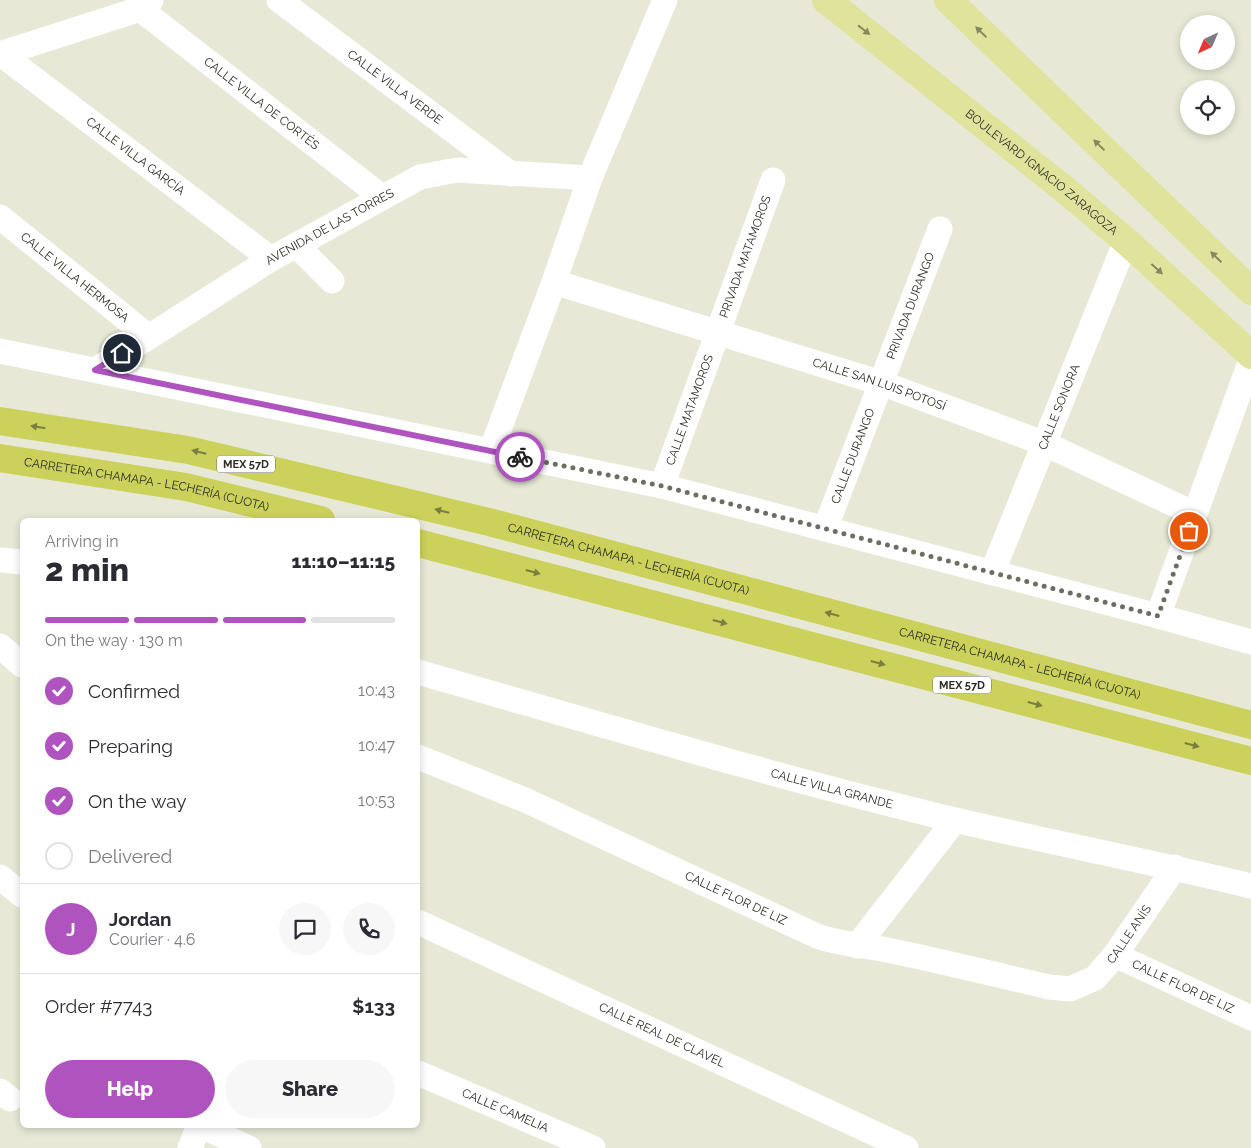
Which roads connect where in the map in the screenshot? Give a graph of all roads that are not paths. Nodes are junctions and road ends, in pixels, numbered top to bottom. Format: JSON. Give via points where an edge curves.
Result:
{"nodes":[{"id":1,"x":279,"y":0,"type":"edge"},
{"id":2,"x":665,"y":0,"type":"edge"},
{"id":3,"x":826,"y":0,"type":"edge"},
{"id":4,"x":948,"y":0,"type":"edge"},
{"id":5,"x":146,"y":5,"type":"edge"},
{"id":6,"x":0,"y":54,"type":"edge"},
{"id":7,"x":511,"y":174,"type":"junction"},
{"id":8,"x":590,"y":178,"type":"junction"},
{"id":9,"x":773,"y":180,"type":"dead end"},
{"id":10,"x":382,"y":197,"type":"junction"},
{"id":11,"x":0,"y":217,"type":"edge"},
{"id":12,"x":940,"y":229,"type":"dead end"},
{"id":13,"x":1126,"y":241,"type":"junction"},
{"id":14,"x":296,"y":245,"type":"junction"},
{"id":15,"x":271,"y":259,"type":"junction"},
{"id":16,"x":332,"y":281,"type":"dead end"},
{"id":17,"x":554,"y":282,"type":"junction"},
{"id":18,"x":1251,"y":291,"type":"edge"},
{"id":19,"x":717,"y":334,"type":"junction"},
{"id":20,"x":149,"y":337,"type":"junction"},
{"id":21,"x":0,"y":351,"type":"edge"},
{"id":22,"x":1251,"y":355,"type":"edge"},
{"id":23,"x":1251,"y":360,"type":"edge"},
{"id":24,"x":95,"y":370,"type":"junction"},
{"id":25,"x":881,"y":383,"type":"junction"},
{"id":26,"x":0,"y":421,"type":"edge"},
{"id":27,"x":1044,"y":443,"type":"junction"},
{"id":28,"x":491,"y":451,"type":"junction"},
{"id":29,"x":0,"y":458,"type":"edge"},
{"id":30,"x":662,"y":486,"type":"junction"},
{"id":31,"x":1195,"y":514,"type":"junction"},
{"id":32,"x":313,"y":518,"type":"edge"},
{"id":33,"x":825,"y":529,"type":"junction"},
{"id":34,"x":420,"y":545,"type":"edge"},
{"id":35,"x":0,"y":560,"type":"edge"},
{"id":36,"x":20,"y":562,"type":"edge"},
{"id":37,"x":992,"y":573,"type":"junction"},
{"id":38,"x":1158,"y":616,"type":"junction"},
{"id":39,"x":1251,"y":642,"type":"edge"},
{"id":40,"x":0,"y":646,"type":"edge"},
{"id":41,"x":20,"y":663,"type":"edge"},
{"id":42,"x":420,"y":673,"type":"edge"},
{"id":43,"x":1251,"y":725,"type":"edge"},
{"id":44,"x":420,"y":758,"type":"edge"},
{"id":45,"x":1251,"y":761,"type":"edge"},
{"id":46,"x":956,"y":820,"type":"junction"},
{"id":47,"x":1175,"y":867,"type":"junction"},
{"id":48,"x":0,"y":877,"type":"edge"},
{"id":49,"x":1251,"y":886,"type":"edge"},
{"id":50,"x":20,"y":893,"type":"edge"},
{"id":51,"x":420,"y":923,"type":"edge"},
{"id":52,"x":857,"y":946,"type":"junction"},
{"id":53,"x":1114,"y":955,"type":"junction"},
{"id":54,"x":1070,"y":989,"type":"joint"},
{"id":55,"x":1251,"y":1018,"type":"edge"},
{"id":56,"x":420,"y":1074,"type":"edge"},
{"id":57,"x":198,"y":1128,"type":"edge"},
{"id":58,"x":206,"y":1128,"type":"edge"},
{"id":59,"x":190,"y":1148,"type":"edge"},
{"id":60,"x":249,"y":1148,"type":"edge"},
{"id":61,"x":593,"y":1148,"type":"edge"},
{"id":62,"x":906,"y":1148,"type":"edge"}],
"edges":[{"from":1,"to":7,"type":"street","name":"CALLE VILLA VERDE"},
{"from":2,"to":8,"type":"street"},
{"from":3,"to":13,"type":"main road","name":"BOULEVARD IGNACIO ZARAGOZA","one_way":true},
{"from":18,"to":4,"type":"main road","one_way":true},
{"from":5,"to":6,"type":"street"},
{"from":5,"to":10,"type":"street","name":"CALLE VILLA DE CORTÉS"},
{"from":6,"to":15,"type":"street","name":"CALLE VILLA GARCÍA"},
{"from":7,"to":8,"type":"street","name":"AVENIDA DE LAS TORRES"},
{"from":7,"to":10,"type":"street","name":"AVENIDA DE LAS TORRES","via":[[457,170],[420,178]]},
{"from":8,"to":17,"type":"street"},
{"from":9,"to":19,"type":"street","name":"PRIVADA MATAMOROS"},
{"from":10,"to":14,"type":"street","name":"AVENIDA DE LAS TORRES"},
{"from":11,"to":20,"type":"street","name":"CALLE VILLA HERMOSA"},
{"from":12,"to":25,"type":"street","name":"PRIVADA DURANGO"},
{"from":13,"to":22,"type":"main road","name":"BOULEVARD IGNACIO ZARAGOZA","one_way":true},
{"from":13,"to":27,"type":"street","name":"CALLE SONORA"},
{"from":14,"to":15,"type":"street","name":"AVENIDA DE LAS TORRES"},
{"from":14,"to":16,"type":"street"},
{"from":15,"to":20,"type":"street","name":"AVENIDA DE LAS TORRES"},
{"from":17,"to":19,"type":"street","name":"CALLE SAN LUIS POTOSÍ"},
{"from":17,"to":28,"type":"street"},
{"from":19,"to":25,"type":"street","name":"CALLE SAN LUIS POTOSÍ"},
{"from":19,"to":30,"type":"street","name":"CALLE MATAMOROS"},
{"from":20,"to":24,"type":"street","name":"AVENIDA DE LAS TORRES"},
{"from":21,"to":24,"type":"street"},
{"from":23,"to":31,"type":"street"},
{"from":24,"to":28,"type":"street"},
{"from":25,"to":27,"type":"street","name":"CALLE SAN LUIS POTOSÍ"},
{"from":25,"to":33,"type":"street","name":"CALLE DURANGO"},
{"from":43,"to":26,"type":"highway","name":"CARRETERA CHAMAPA - LECHERÍA (CUOTA)","number":"MEX 57D","one_way":true,"via":[[461,515],[188,450]]},
{"from":27,"to":31,"type":"street","name":"CALLE SAN LUIS POTOSÍ"},
{"from":27,"to":37,"type":"street","name":"CALLE SONORA"},
{"from":28,"to":30,"type":"street"},
{"from":29,"to":32,"type":"highway","name":"CARRETERA CHAMAPA - LECHERÍA (CUOTA)","via":[[186,487]]},
{"from":30,"to":33,"type":"street"},
{"from":31,"to":38,"type":"street"},
{"from":33,"to":37,"type":"street"},
{"from":34,"to":45,"type":"highway","number":"MEX 57D","one_way":true},
{"from":35,"to":36,"type":"street"},
{"from":37,"to":38,"type":"street"},
{"from":38,"to":39,"type":"street"},
{"from":40,"to":41,"type":"street"},
{"from":42,"to":46,"type":"street","name":"CALLE VILLA GRANDE","via":[[763,770]]},
{"from":44,"to":52,"type":"street","name":"CALLE FLOR DE LIZ","via":[[525,800],[817,936]]},
{"from":46,"to":47,"type":"street","name":"CALLE VILLA GRANDE"},
{"from":46,"to":52,"type":"street"},
{"from":47,"to":49,"type":"street","name":"CALLE VILLA GRANDE"},
{"from":47,"to":53,"type":"street","name":"CALLE ANÍS"},
{"from":48,"to":50,"type":"street"},
{"from":51,"to":62,"type":"street","name":"CALLE REAL DE CLAVEL"},
{"from":52,"to":54,"type":"street","name":"CALLE FLOR DE LIZ","via":[[911,955],[1049,988]]},
{"from":53,"to":54,"type":"street","name":"CALLE ANÍS","via":[[1095,978]]},
{"from":53,"to":55,"type":"street","name":"CALLE FLOR DE LIZ"},
{"from":56,"to":61,"type":"street","name":"CALLE CAMELIA"},
{"from":57,"to":59,"type":"street"},
{"from":58,"to":60,"type":"street"}]}
